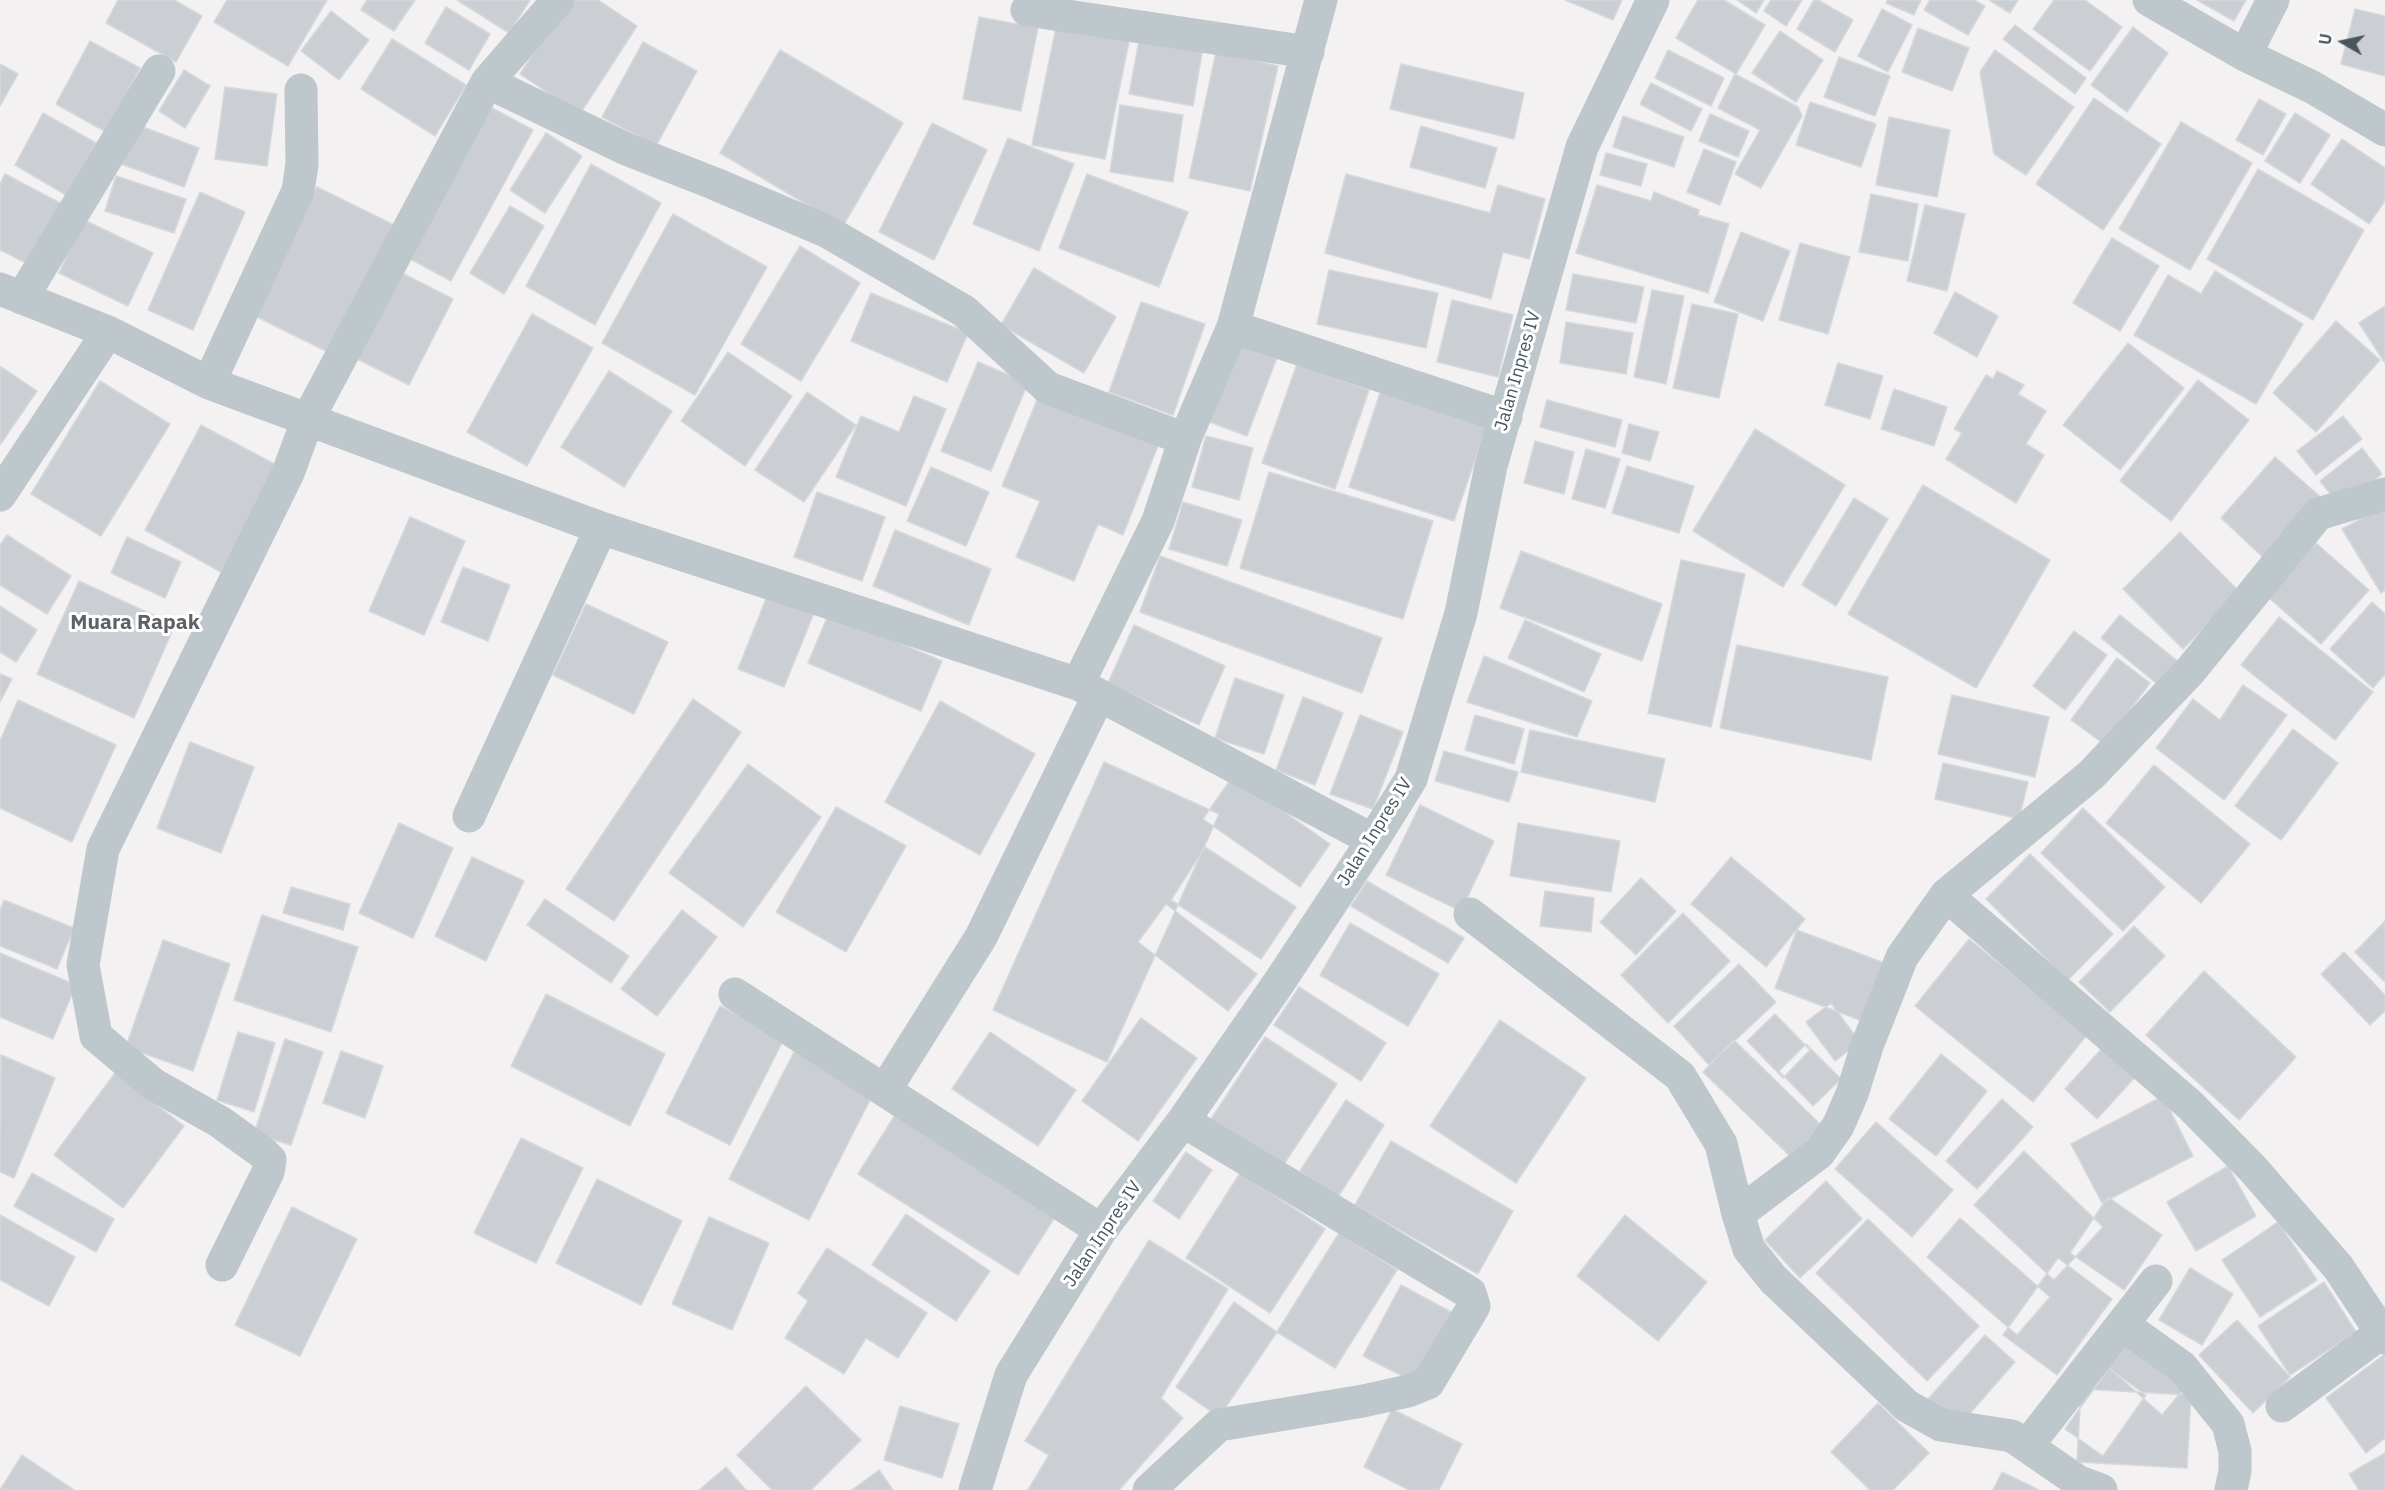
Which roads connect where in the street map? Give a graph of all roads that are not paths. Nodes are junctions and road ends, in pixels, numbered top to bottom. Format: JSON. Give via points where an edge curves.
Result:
{"nodes":[{"id":1,"x":558,"y":0,"type":"edge"},
{"id":2,"x":1320,"y":0,"type":"edge"},
{"id":3,"x":1653,"y":0,"type":"edge"},
{"id":4,"x":2149,"y":0,"type":"edge"},
{"id":5,"x":2273,"y":0,"type":"edge"},
{"id":6,"x":1027,"y":10,"type":"dead end"},
{"id":7,"x":1308,"y":52,"type":"junction"},
{"id":8,"x":2245,"y":55,"type":"junction"},
{"id":9,"x":159,"y":71,"type":"dead end"},
{"id":10,"x":487,"y":82,"type":"junction"},
{"id":11,"x":301,"y":90,"type":"dead end"},
{"id":12,"x":2385,"y":130,"type":"edge"},
{"id":13,"x":11,"y":294,"type":"edge"},
{"id":14,"x":1233,"y":327,"type":"junction"},
{"id":15,"x":108,"y":332,"type":"junction"},
{"id":16,"x":209,"y":383,"type":"junction"},
{"id":17,"x":1506,"y":417,"type":"junction"},
{"id":18,"x":308,"y":419,"type":"junction"},
{"id":19,"x":1185,"y":438,"type":"junction"},
{"id":20,"x":2385,"y":494,"type":"edge"},
{"id":21,"x":0,"y":495,"type":"edge"},
{"id":22,"x":601,"y":528,"type":"junction"},
{"id":23,"x":1088,"y":689,"type":"junction"},
{"id":24,"x":469,"y":816,"type":"dead end"},
{"id":25,"x":1373,"y":840,"type":"junction"},
{"id":26,"x":1946,"y":894,"type":"junction"},
{"id":27,"x":1470,"y":914,"type":"dead end"},
{"id":28,"x":735,"y":994,"type":"dead end"},
{"id":29,"x":885,"y":1090,"type":"junction"},
{"id":30,"x":1183,"y":1121,"type":"junction"},
{"id":31,"x":1738,"y":1214,"type":"junction"},
{"id":32,"x":1101,"y":1230,"type":"junction"},
{"id":33,"x":222,"y":1265,"type":"dead end"},
{"id":34,"x":2156,"y":1281,"type":"dead end"},
{"id":35,"x":2123,"y":1325,"type":"junction"},
{"id":36,"x":2383,"y":1335,"type":"edge"},
{"id":37,"x":2282,"y":1406,"type":"dead end"},
{"id":38,"x":2027,"y":1446,"type":"junction"},
{"id":39,"x":975,"y":1490,"type":"edge"},
{"id":40,"x":1149,"y":1490,"type":"edge"},
{"id":41,"x":2101,"y":1490,"type":"edge"},
{"id":42,"x":2231,"y":1490,"type":"edge"}],
"edges":[{"from":1,"to":10,"type":"street"},
{"from":2,"to":7,"type":"street"},
{"from":3,"to":17,"type":"street","name":"Jalan Inpres IV","via":[[1582,147]]},
{"from":4,"to":8,"type":"street"},
{"from":5,"to":8,"type":"street"},
{"from":6,"to":7,"type":"street"},
{"from":7,"to":14,"type":"street"},
{"from":8,"to":12,"type":"street","via":[[2312,87]]},
{"from":9,"to":13,"type":"street"},
{"from":10,"to":18,"type":"street"},
{"from":10,"to":19,"type":"street","via":[[626,149],[826,231],[964,310],[1048,388]]},
{"from":11,"to":16,"type":"street","via":[[302,164],[298,191]]},
{"from":13,"to":15,"type":"street"},
{"from":14,"to":17,"type":"street"},
{"from":14,"to":19,"type":"street"},
{"from":15,"to":16,"type":"street"},
{"from":15,"to":21,"type":"street"},
{"from":16,"to":18,"type":"street"},
{"from":17,"to":25,"type":"street","name":"Jalan Inpres IV","via":[[1491,466],[1461,613],[1411,779]]},
{"from":18,"to":22,"type":"street"},
{"from":18,"to":33,"type":"street","via":[[288,473],[103,849],[83,965],[96,1036],[153,1084],[220,1122],[270,1160],[268,1172]]},
{"from":19,"to":23,"type":"street","via":[[1158,521]]},
{"from":20,"to":26,"type":"street","via":[[2318,514],[2190,671],[2091,775]]},
{"from":22,"to":23,"type":"street"},
{"from":22,"to":24,"type":"street"},
{"from":23,"to":25,"type":"street"},
{"from":23,"to":29,"type":"street","via":[[981,937]]},
{"from":25,"to":30,"type":"street","name":"Jalan Inpres IV"},
{"from":26,"to":31,"type":"street","via":[[1902,957],[1838,1126],[1819,1153]]},
{"from":26,"to":36,"type":"street","via":[[2190,1105],[2253,1169],[2338,1267]]},
{"from":27,"to":31,"type":"street","via":[[1680,1076],[1721,1144]]},
{"from":28,"to":29,"type":"street"},
{"from":29,"to":32,"type":"street"},
{"from":30,"to":32,"type":"street","name":"Jalan Inpres IV"},
{"from":30,"to":40,"type":"street","via":[[1470,1293],[1474,1306],[1428,1383],[1363,1401],[1219,1425]]},
{"from":31,"to":38,"type":"street","via":[[1749,1249],[1773,1279],[1907,1406],[1941,1425],[2012,1436]]},
{"from":32,"to":39,"type":"street","name":"Jalan Inpres IV","via":[[1011,1376]]},
{"from":34,"to":35,"type":"street"},
{"from":35,"to":38,"type":"street"},
{"from":35,"to":42,"type":"street","via":[[2182,1367],[2228,1424],[2235,1451]]},
{"from":36,"to":37,"type":"street"},
{"from":38,"to":41,"type":"street","via":[[2079,1482]]}]}
